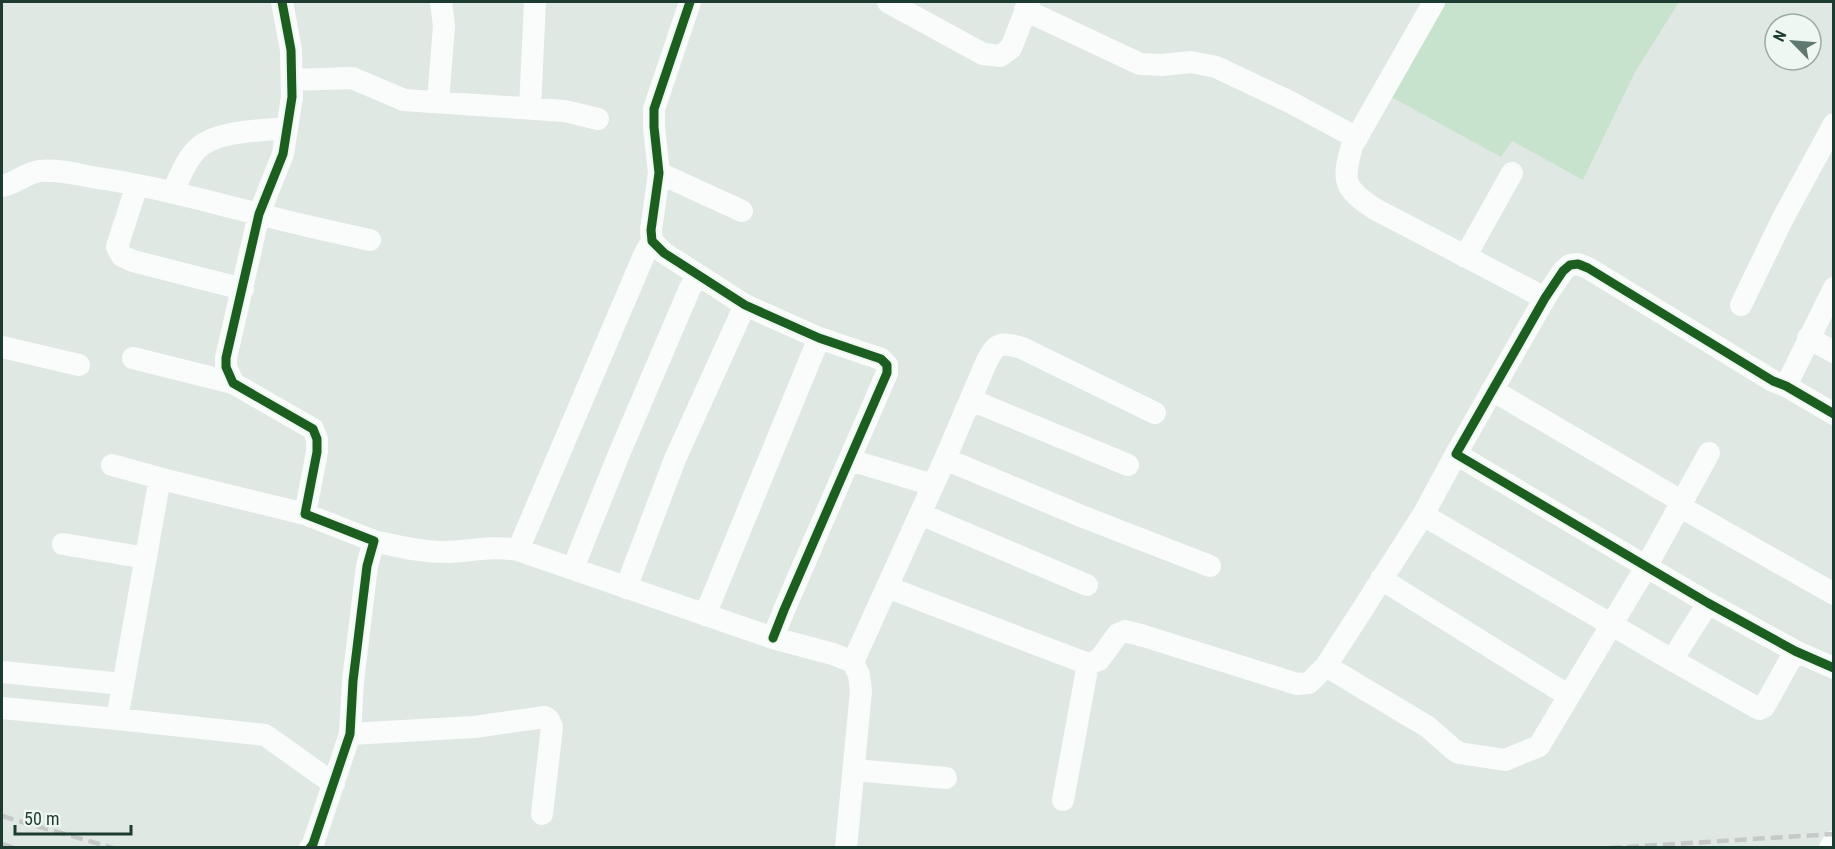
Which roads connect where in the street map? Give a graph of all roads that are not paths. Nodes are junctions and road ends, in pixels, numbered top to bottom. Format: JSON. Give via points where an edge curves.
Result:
{"nodes":[{"id":1,"x":282,"y":2,"type":"edge"},
{"id":2,"x":441,"y":2,"type":"edge"},
{"id":3,"x":535,"y":2,"type":"edge"},
{"id":4,"x":690,"y":2,"type":"edge"},
{"id":5,"x":888,"y":2,"type":"edge"},
{"id":6,"x":1434,"y":2,"type":"edge"},
{"id":7,"x":1027,"y":6,"type":"edge"},
{"id":8,"x":293,"y":80,"type":"junction"},
{"id":9,"x":438,"y":101,"type":"junction"},
{"id":10,"x":530,"y":108,"type":"junction"},
{"id":11,"x":598,"y":119,"type":"dead end"},
{"id":12,"x":1833,"y":124,"type":"edge"},
{"id":13,"x":287,"y":128,"type":"junction"},
{"id":14,"x":1357,"y":138,"type":"junction"},
{"id":15,"x":659,"y":173,"type":"junction"},
{"id":16,"x":1512,"y":173,"type":"dead end"},
{"id":17,"x":138,"y":184,"type":"junction"},
{"id":18,"x":2,"y":186,"type":"edge"},
{"id":19,"x":173,"y":192,"type":"junction"},
{"id":20,"x":742,"y":211,"type":"dead end"},
{"id":21,"x":259,"y":214,"type":"junction"},
{"id":22,"x":370,"y":240,"type":"dead end"},
{"id":23,"x":652,"y":241,"type":"junction"},
{"id":24,"x":1465,"y":257,"type":"junction"},
{"id":25,"x":699,"y":276,"type":"junction"},
{"id":26,"x":1833,"y":288,"type":"edge"},
{"id":27,"x":243,"y":289,"type":"junction"},
{"id":28,"x":1545,"y":298,"type":"junction"},
{"id":29,"x":746,"y":305,"type":"junction"},
{"id":30,"x":1741,"y":305,"type":"dead end"},
{"id":31,"x":819,"y":338,"type":"junction"},
{"id":32,"x":1808,"y":338,"type":"junction"},
{"id":33,"x":2,"y":347,"type":"edge"},
{"id":34,"x":1833,"y":352,"type":"edge"},
{"id":35,"x":133,"y":358,"type":"dead end"},
{"id":36,"x":79,"y":365,"type":"dead end"},
{"id":37,"x":233,"y":383,"type":"junction"},
{"id":38,"x":1786,"y":386,"type":"junction"},
{"id":39,"x":1492,"y":390,"type":"junction"},
{"id":40,"x":971,"y":400,"type":"junction"},
{"id":41,"x":1155,"y":413,"type":"dead end"},
{"id":42,"x":1833,"y":414,"type":"edge"},
{"id":43,"x":1709,"y":453,"type":"dead end"},
{"id":44,"x":1456,"y":454,"type":"junction"},
{"id":45,"x":945,"y":459,"type":"junction"},
{"id":46,"x":850,"y":460,"type":"junction"},
{"id":47,"x":112,"y":465,"type":"dead end"},
{"id":48,"x":1128,"y":465,"type":"dead end"},
{"id":49,"x":160,"y":478,"type":"junction"},
{"id":50,"x":933,"y":485,"type":"junction"},
{"id":51,"x":1680,"y":504,"type":"junction"},
{"id":52,"x":305,"y":513,"type":"junction"},
{"id":53,"x":920,"y":514,"type":"junction"},
{"id":54,"x":1423,"y":515,"type":"junction"},
{"id":55,"x":374,"y":541,"type":"junction"},
{"id":56,"x":63,"y":544,"type":"dead end"},
{"id":57,"x":518,"y":550,"type":"junction"},
{"id":58,"x":146,"y":558,"type":"junction"},
{"id":59,"x":1210,"y":566,"type":"dead end"},
{"id":60,"x":1646,"y":567,"type":"junction"},
{"id":61,"x":573,"y":568,"type":"junction"},
{"id":62,"x":1381,"y":579,"type":"junction"},
{"id":63,"x":1087,"y":585,"type":"dead end"},
{"id":64,"x":887,"y":587,"type":"junction"},
{"id":65,"x":626,"y":588,"type":"junction"},
{"id":66,"x":1833,"y":594,"type":"edge"},
{"id":67,"x":1708,"y":603,"type":"junction"},
{"id":68,"x":705,"y":615,"type":"junction"},
{"id":69,"x":1612,"y":625,"type":"junction"},
{"id":70,"x":773,"y":638,"type":"junction"},
{"id":71,"x":1795,"y":651,"type":"junction"},
{"id":72,"x":1672,"y":660,"type":"junction"},
{"id":73,"x":853,"y":662,"type":"junction"},
{"id":74,"x":1088,"y":664,"type":"junction"},
{"id":75,"x":1326,"y":666,"type":"junction"},
{"id":76,"x":1833,"y":668,"type":"edge"},
{"id":77,"x":2,"y":672,"type":"edge"},
{"id":78,"x":123,"y":684,"type":"junction"},
{"id":79,"x":1569,"y":696,"type":"junction"},
{"id":80,"x":2,"y":708,"type":"edge"},
{"id":81,"x":117,"y":719,"type":"junction"},
{"id":82,"x":350,"y":734,"type":"junction"},
{"id":83,"x":854,"y":771,"type":"junction"},
{"id":84,"x":946,"y":778,"type":"dead end"},
{"id":85,"x":334,"y":784,"type":"junction"},
{"id":86,"x":1063,"y":800,"type":"dead end"},
{"id":87,"x":542,"y":814,"type":"dead end"},
{"id":88,"x":1833,"y":841,"type":"edge"},
{"id":89,"x":310,"y":848,"type":"edge"},
{"id":90,"x":846,"y":848,"type":"edge"},
{"id":91,"x":1830,"y":848,"type":"edge"}],
"edges":[{"from":1,"to":8,"type":"street"},
{"from":2,"to":9,"type":"street","via":[[444,26]]},
{"from":3,"to":10,"type":"street"},
{"from":4,"to":15,"type":"street","via":[[654,110]]},
{"from":5,"to":7,"type":"street","via":[[983,54],[1000,56],[1011,48]]},
{"from":6,"to":14,"type":"street"},
{"from":7,"to":14,"type":"street","via":[[1140,64],[1191,62],[1216,67]]},
{"from":8,"to":9,"type":"street","via":[[352,78],[404,100]]},
{"from":8,"to":13,"type":"street"},
{"from":9,"to":10,"type":"street"},
{"from":10,"to":11,"type":"street"},
{"from":12,"to":30,"type":"street"},
{"from":13,"to":19,"type":"street","via":[[207,142],[182,170]]},
{"from":13,"to":21,"type":"street","via":[[283,154]]},
{"from":14,"to":24,"type":"street","via":[[1345,170],[1347,183],[1358,198]]},
{"from":15,"to":20,"type":"street"},
{"from":15,"to":23,"type":"street"},
{"from":16,"to":24,"type":"street"},
{"from":17,"to":18,"type":"street","via":[[39,171]]},
{"from":17,"to":19,"type":"street"},
{"from":17,"to":27,"type":"street","via":[[117,247],[122,256]]},
{"from":19,"to":21,"type":"street"},
{"from":21,"to":22,"type":"street"},
{"from":21,"to":27,"type":"street"},
{"from":23,"to":25,"type":"street"},
{"from":23,"to":57,"type":"street"},
{"from":24,"to":28,"type":"street"},
{"from":25,"to":29,"type":"street"},
{"from":25,"to":61,"type":"street","via":[[690,288]]},
{"from":26,"to":32,"type":"street"},
{"from":27,"to":37,"type":"street","via":[[226,358]]},
{"from":28,"to":38,"type":"street","via":[[1563,271],[1578,264]]},
{"from":28,"to":39,"type":"street"},
{"from":29,"to":31,"type":"street"},
{"from":29,"to":65,"type":"street","via":[[675,459]]},
{"from":31,"to":46,"type":"street","via":[[887,364],[887,373]]},
{"from":31,"to":68,"type":"street"},
{"from":32,"to":34,"type":"street"},
{"from":32,"to":38,"type":"street"},
{"from":33,"to":36,"type":"street"},
{"from":35,"to":37,"type":"street"},
{"from":37,"to":52,"type":"street","via":[[313,429],[317,452]]},
{"from":38,"to":42,"type":"street"},
{"from":39,"to":44,"type":"street"},
{"from":39,"to":51,"type":"street"},
{"from":40,"to":41,"type":"street","via":[[992,352],[998,345],[1006,344],[1022,348]]},
{"from":40,"to":45,"type":"street"},
{"from":40,"to":48,"type":"street"},
{"from":43,"to":51,"type":"street"},
{"from":44,"to":54,"type":"street"},
{"from":44,"to":60,"type":"street"},
{"from":45,"to":50,"type":"street"},
{"from":45,"to":59,"type":"street"},
{"from":46,"to":50,"type":"street"},
{"from":46,"to":70,"type":"street"},
{"from":47,"to":49,"type":"street"},
{"from":49,"to":52,"type":"street"},
{"from":49,"to":58,"type":"street"},
{"from":50,"to":53,"type":"street"},
{"from":51,"to":60,"type":"street"},
{"from":51,"to":66,"type":"street"},
{"from":52,"to":55,"type":"street"},
{"from":53,"to":63,"type":"street"},
{"from":53,"to":64,"type":"street"},
{"from":54,"to":62,"type":"street"},
{"from":54,"to":69,"type":"street"},
{"from":55,"to":57,"type":"street","via":[[425,552],[486,547]]},
{"from":55,"to":82,"type":"street"},
{"from":56,"to":58,"type":"street"},
{"from":57,"to":61,"type":"street"},
{"from":58,"to":78,"type":"street"},
{"from":60,"to":67,"type":"street"},
{"from":60,"to":69,"type":"street"},
{"from":61,"to":65,"type":"street"},
{"from":62,"to":75,"type":"street"},
{"from":62,"to":79,"type":"street"},
{"from":64,"to":73,"type":"street"},
{"from":64,"to":74,"type":"street"},
{"from":65,"to":68,"type":"street"},
{"from":67,"to":71,"type":"street"},
{"from":67,"to":72,"type":"street"},
{"from":68,"to":70,"type":"street"},
{"from":69,"to":72,"type":"street"},
{"from":69,"to":79,"type":"street"},
{"from":70,"to":73,"type":"street"},
{"from":71,"to":72,"type":"street","via":[[1761,709]]},
{"from":71,"to":76,"type":"street"},
{"from":73,"to":83,"type":"street","via":[[860,675],[861,691]]},
{"from":74,"to":75,"type":"street","via":[[1099,660],[1118,634],[1125,631],[1297,684],[1309,683]]},
{"from":74,"to":86,"type":"street"},
{"from":75,"to":79,"type":"street","via":[[1428,727],[1459,753],[1500,759],[1510,759],[1539,746]]},
{"from":77,"to":78,"type":"street"},
{"from":78,"to":81,"type":"street"},
{"from":80,"to":81,"type":"street"},
{"from":81,"to":85,"type":"street","via":[[265,735]]},
{"from":82,"to":85,"type":"street"},
{"from":82,"to":87,"type":"street","via":[[474,727],[545,717],[552,727]]},
{"from":83,"to":84,"type":"street"},
{"from":83,"to":90,"type":"street"},
{"from":85,"to":89,"type":"street"},
{"from":88,"to":91,"type":"street"}]}
